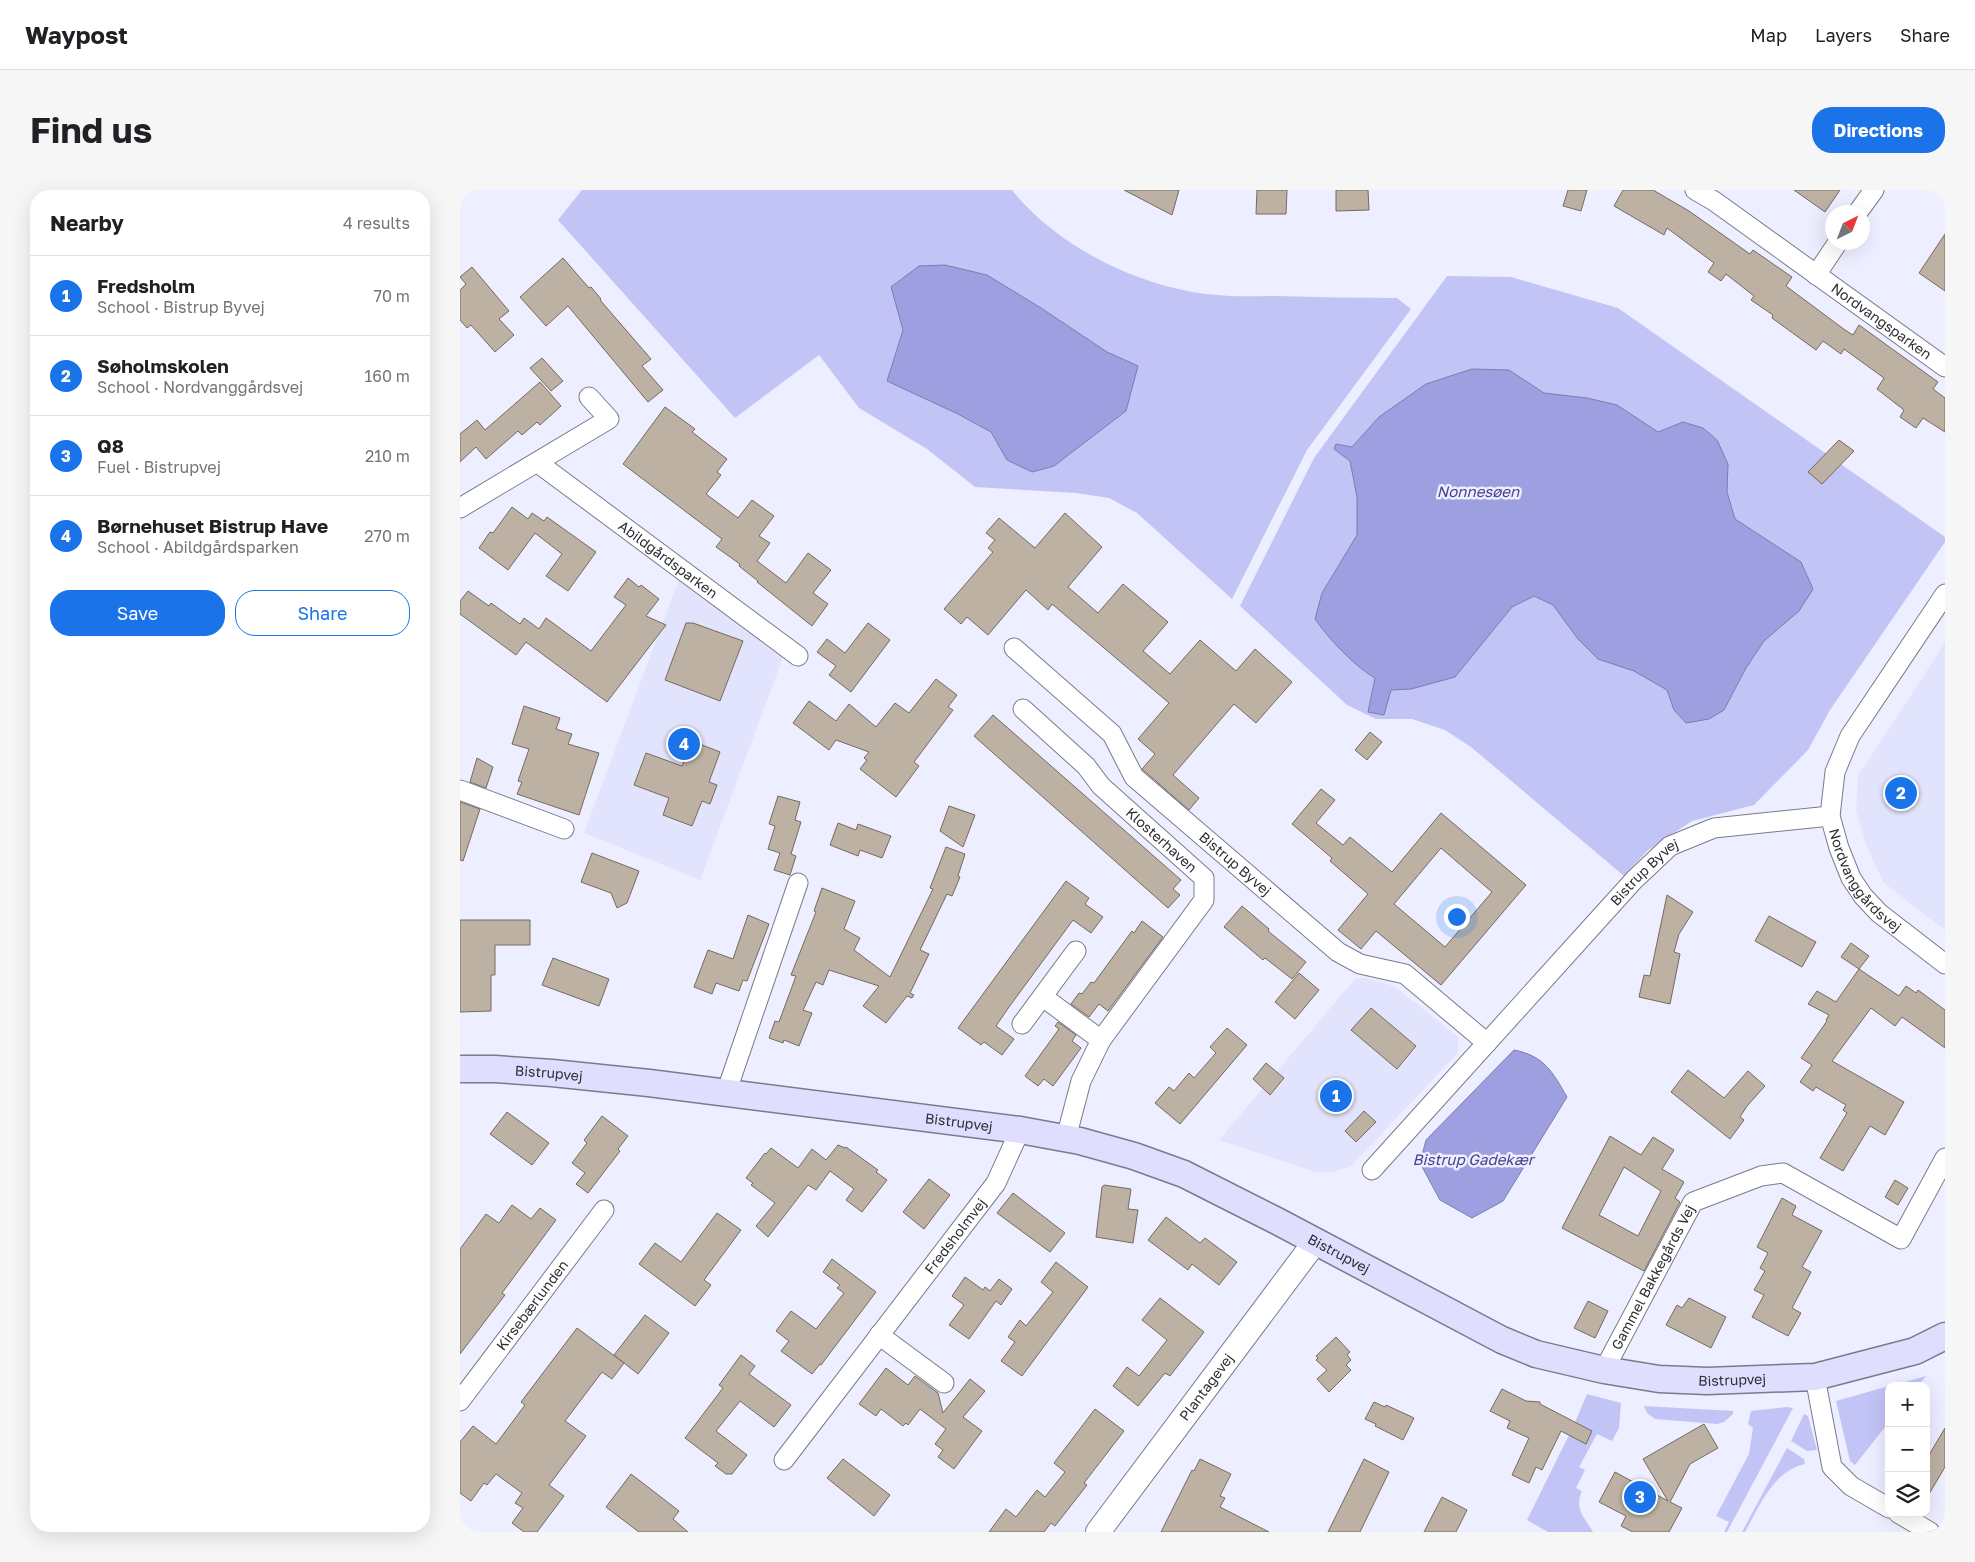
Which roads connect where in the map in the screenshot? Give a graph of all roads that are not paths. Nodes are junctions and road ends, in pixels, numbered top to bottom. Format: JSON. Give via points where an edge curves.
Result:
{"nodes":[{"id":1,"x":1695,"y":190,"type":"edge"},
{"id":2,"x":1874,"y":190,"type":"edge"},
{"id":3,"x":1863,"y":205,"type":"edge"},
{"id":4,"x":1832,"y":250,"type":"edge"},
{"id":5,"x":1816,"y":274,"type":"junction"},
{"id":6,"x":1945,"y":367,"type":"edge"},
{"id":7,"x":589,"y":397,"type":"dead end"},
{"id":8,"x":538,"y":462,"type":"junction"},
{"id":9,"x":460,"y":508,"type":"edge"},
{"id":10,"x":1945,"y":594,"type":"edge"},
{"id":11,"x":1014,"y":648,"type":"dead end"},
{"id":12,"x":798,"y":656,"type":"dead end"},
{"id":13,"x":1023,"y":709,"type":"dead end"},
{"id":14,"x":460,"y":790,"type":"edge"},
{"id":15,"x":1830,"y":816,"type":"junction"},
{"id":16,"x":564,"y":829,"type":"dead end"},
{"id":17,"x":798,"y":883,"type":"dead end"},
{"id":18,"x":1076,"y":951,"type":"dead end"},
{"id":19,"x":1945,"y":964,"type":"edge"},
{"id":20,"x":1043,"y":996,"type":"junction"},
{"id":21,"x":1022,"y":1024,"type":"dead end"},
{"id":22,"x":1101,"y":1040,"type":"junction"},
{"id":23,"x":1487,"y":1043,"type":"junction"},
{"id":24,"x":460,"y":1070,"type":"edge"},
{"id":25,"x":726,"y":1093,"type":"junction"},
{"id":26,"x":1020,"y":1130,"type":"junction"},
{"id":27,"x":1066,"y":1138,"type":"junction"},
{"id":28,"x":1945,"y":1158,"type":"edge"},
{"id":29,"x":1372,"y":1170,"type":"dead end"},
{"id":30,"x":604,"y":1210,"type":"dead end"},
{"id":31,"x":1315,"y":1242,"type":"junction"},
{"id":32,"x":880,"y":1335,"type":"junction"},
{"id":33,"x":1945,"y":1336,"type":"edge"},
{"id":34,"x":1604,"y":1370,"type":"junction"},
{"id":35,"x":1815,"y":1377,"type":"junction"},
{"id":36,"x":944,"y":1383,"type":"dead end"},
{"id":37,"x":460,"y":1401,"type":"edge"},
{"id":38,"x":784,"y":1460,"type":"dead end"},
{"id":39,"x":1885,"y":1506,"type":"edge"},
{"id":40,"x":1905,"y":1517,"type":"edge"},
{"id":41,"x":1098,"y":1532,"type":"edge"},
{"id":42,"x":1930,"y":1532,"type":"edge"}],
"edges":[{"from":1,"to":5,"type":"street","name":"Nordvangsparken"},
{"from":2,"to":3,"type":"street"},
{"from":4,"to":5,"type":"street","name":"Nordvangsparken"},
{"from":5,"to":6,"type":"street","name":"Nordvangsparken"},
{"from":7,"to":8,"type":"street","via":[[608,419]]},
{"from":8,"to":9,"type":"street"},
{"from":8,"to":12,"type":"street","name":"Abildgårdsparken"},
{"from":10,"to":15,"type":"street","name":"Nordvanggårdsvej","via":[[1850,736],[1835,772]]},
{"from":11,"to":23,"type":"street","name":"Bistrup Byvej","via":[[1112,734],[1134,778],[1338,952],[1360,964],[1405,974]]},
{"from":13,"to":22,"type":"street","name":"Klosterhaven","via":[[1086,766],[1101,786],[1204,878],[1204,900]]},
{"from":14,"to":16,"type":"street"},
{"from":15,"to":19,"type":"street","name":"Nordvanggårdsvej","via":[[1851,878],[1863,896]]},
{"from":15,"to":23,"type":"street","name":"Bistrup Byvej","via":[[1714,828],[1670,846],[1634,880]]},
{"from":17,"to":25,"type":"street"},
{"from":18,"to":20,"type":"street"},
{"from":20,"to":21,"type":"street"},
{"from":20,"to":22,"type":"street"},
{"from":22,"to":27,"type":"street","name":"Klosterhaven","via":[[1081,1080]]},
{"from":23,"to":29,"type":"street","name":"Bistrup Byvej"},
{"from":24,"to":25,"type":"main road","name":"Bistrupvej","via":[[552,1073]]},
{"from":25,"to":26,"type":"main road","name":"Bistrupvej"},
{"from":26,"to":27,"type":"main road","name":"Bistrupvej"},
{"from":26,"to":32,"type":"street","name":"Fredsholmvej","via":[[996,1183]]},
{"from":27,"to":31,"type":"main road","name":"Bistrupvej","via":[[1134,1156],[1184,1174]]},
{"from":28,"to":34,"type":"street","name":"Gammel Bakkegårds Vej","via":[[1901,1239],[1784,1173],[1761,1176],[1693,1202]]},
{"from":30,"to":37,"type":"street","name":"Kirsebærlunden"},
{"from":31,"to":34,"type":"main road","name":"Bistrupvej","via":[[1502,1340],[1536,1354]]},
{"from":31,"to":41,"type":"street","name":"Plantagevej"},
{"from":32,"to":36,"type":"street"},
{"from":32,"to":38,"type":"street","name":"Fredsholmvej"},
{"from":33,"to":35,"type":"main road","name":"Bistrupvej","via":[[1915,1351]]},
{"from":34,"to":35,"type":"main road","name":"Bistrupvej","via":[[1659,1380]]},
{"from":35,"to":39,"type":"street","via":[[1832,1467],[1851,1486]]},
{"from":40,"to":42,"type":"street"}]}
